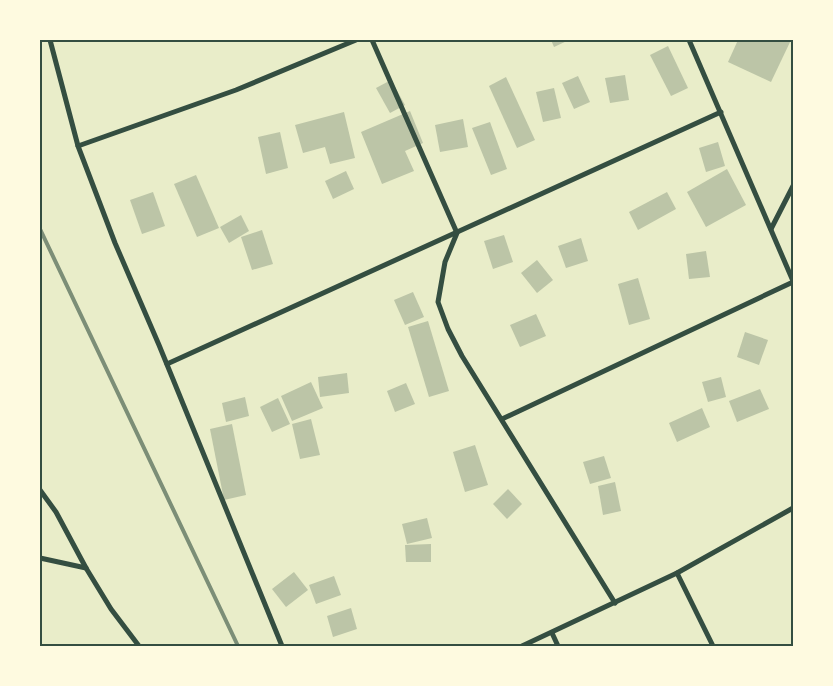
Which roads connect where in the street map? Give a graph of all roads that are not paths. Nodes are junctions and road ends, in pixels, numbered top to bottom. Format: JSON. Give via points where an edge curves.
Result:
{"nodes":[{"id":1,"x":50,"y":40,"type":"edge"},
{"id":2,"x":356,"y":40,"type":"edge"},
{"id":3,"x":372,"y":40,"type":"edge"},
{"id":4,"x":689,"y":40,"type":"edge"},
{"id":5,"x":721,"y":112,"type":"junction"},
{"id":6,"x":78,"y":146,"type":"junction"},
{"id":7,"x":793,"y":186,"type":"edge"},
{"id":8,"x":771,"y":229,"type":"junction"},
{"id":9,"x":457,"y":234,"type":"junction"},
{"id":10,"x":793,"y":281,"type":"edge"},
{"id":11,"x":167,"y":364,"type":"junction"},
{"id":12,"x":502,"y":419,"type":"junction"},
{"id":13,"x":40,"y":490,"type":"edge"},
{"id":14,"x":793,"y":508,"type":"edge"},
{"id":15,"x":40,"y":558,"type":"edge"},
{"id":16,"x":86,"y":568,"type":"junction"},
{"id":17,"x":677,"y":573,"type":"junction"},
{"id":18,"x":615,"y":602,"type":"junction"},
{"id":19,"x":552,"y":633,"type":"junction"},
{"id":20,"x":139,"y":646,"type":"edge"},
{"id":21,"x":282,"y":646,"type":"edge"},
{"id":22,"x":522,"y":646,"type":"edge"},
{"id":23,"x":558,"y":646,"type":"edge"},
{"id":24,"x":713,"y":646,"type":"edge"}],
"edges":[{"from":1,"to":6,"type":"street"},
{"from":2,"to":6,"type":"street","via":[[236,90]]},
{"from":3,"to":9,"type":"street"},
{"from":4,"to":5,"type":"street"},
{"from":5,"to":8,"type":"street"},
{"from":5,"to":9,"type":"street"},
{"from":6,"to":11,"type":"street"},
{"from":7,"to":8,"type":"street"},
{"from":8,"to":10,"type":"street"},
{"from":9,"to":11,"type":"street"},
{"from":9,"to":12,"type":"street","via":[[445,262],[438,302],[453,338]]},
{"from":10,"to":12,"type":"street"},
{"from":11,"to":21,"type":"street"},
{"from":12,"to":18,"type":"street"},
{"from":13,"to":16,"type":"street","via":[[56,512]]},
{"from":14,"to":17,"type":"street"},
{"from":15,"to":16,"type":"street"},
{"from":16,"to":20,"type":"street"},
{"from":17,"to":18,"type":"street"},
{"from":17,"to":24,"type":"street"},
{"from":18,"to":19,"type":"street"},
{"from":19,"to":22,"type":"street"},
{"from":19,"to":23,"type":"street"}]}
